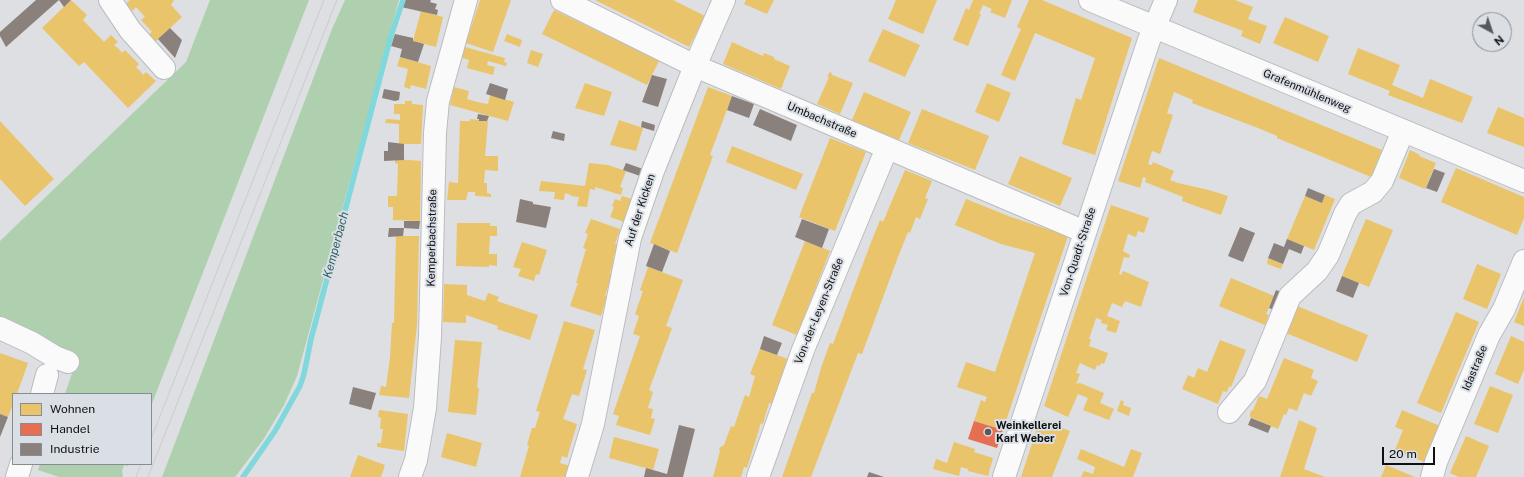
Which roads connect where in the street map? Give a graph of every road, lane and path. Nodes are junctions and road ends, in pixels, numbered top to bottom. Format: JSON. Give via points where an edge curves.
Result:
{"nodes":[{"id":1,"x":110,"y":0,"type":"edge"},
{"id":2,"x":466,"y":0,"type":"edge"},
{"id":3,"x":562,"y":0,"type":"edge"},
{"id":4,"x":724,"y":0,"type":"edge"},
{"id":5,"x":1090,"y":0,"type":"edge"},
{"id":6,"x":1166,"y":0,"type":"edge"},
{"id":7,"x":1154,"y":27,"type":"junction"},
{"id":8,"x":695,"y":66,"type":"junction"},
{"id":9,"x":164,"y":68,"type":"dead end"},
{"id":10,"x":1403,"y":131,"type":"junction"},
{"id":11,"x":887,"y":148,"type":"junction"},
{"id":12,"x":1524,"y":181,"type":"edge"},
{"id":13,"x":1085,"y":232,"type":"junction"},
{"id":14,"x":1524,"y":261,"type":"edge"},
{"id":15,"x":0,"y":328,"type":"edge"},
{"id":16,"x":68,"y":362,"type":"dead end"},
{"id":17,"x":1229,"y":412,"type":"dead end"},
{"id":18,"x":21,"y":465,"type":"edge"},
{"id":19,"x":17,"y":477,"type":"edge"},
{"id":20,"x":410,"y":477,"type":"edge"},
{"id":21,"x":578,"y":477,"type":"edge"},
{"id":22,"x":758,"y":477,"type":"edge"},
{"id":23,"x":1004,"y":477,"type":"edge"},
{"id":24,"x":1432,"y":477,"type":"edge"}],
"edges":[{"from":1,"to":9,"type":"street","via":[[130,30]]},
{"from":2,"to":20,"type":"street","name":"Kemperbachstraße","via":[[438,101],[425,408],[416,460]]},
{"from":3,"to":8,"type":"street","name":"Umbachstraße"},
{"from":4,"to":8,"type":"street","name":"Auf der Kicken"},
{"from":5,"to":7,"type":"street","name":"Grafenmühlenweg"},
{"from":6,"to":7,"type":"street","name":"Von-Quadt-Straße"},
{"from":7,"to":10,"type":"street","name":"Grafenmühlenweg"},
{"from":7,"to":13,"type":"street","name":"Von-Quadt-Straße"},
{"from":8,"to":11,"type":"street","name":"Umbachstraße"},
{"from":8,"to":21,"type":"street","name":"Auf der Kicken","via":[[653,171],[630,238],[593,424]]},
{"from":10,"to":12,"type":"street","name":"Grafenmühlenweg"},
{"from":10,"to":17,"type":"street","via":[[1382,180],[1373,192],[1352,204],[1317,271],[1290,296],[1254,381]]},
{"from":11,"to":13,"type":"street","name":"Umbachstraße"},
{"from":11,"to":22,"type":"street","name":"Von-der-Leyen-Straße","via":[[803,350]]},
{"from":13,"to":23,"type":"street","name":"Von-Quadt-Straße"},
{"from":14,"to":24,"type":"street","name":"Idastraße","via":[[1504,309],[1486,342]]},
{"from":15,"to":16,"type":"street"},
{"from":18,"to":19,"type":"street"}]}
